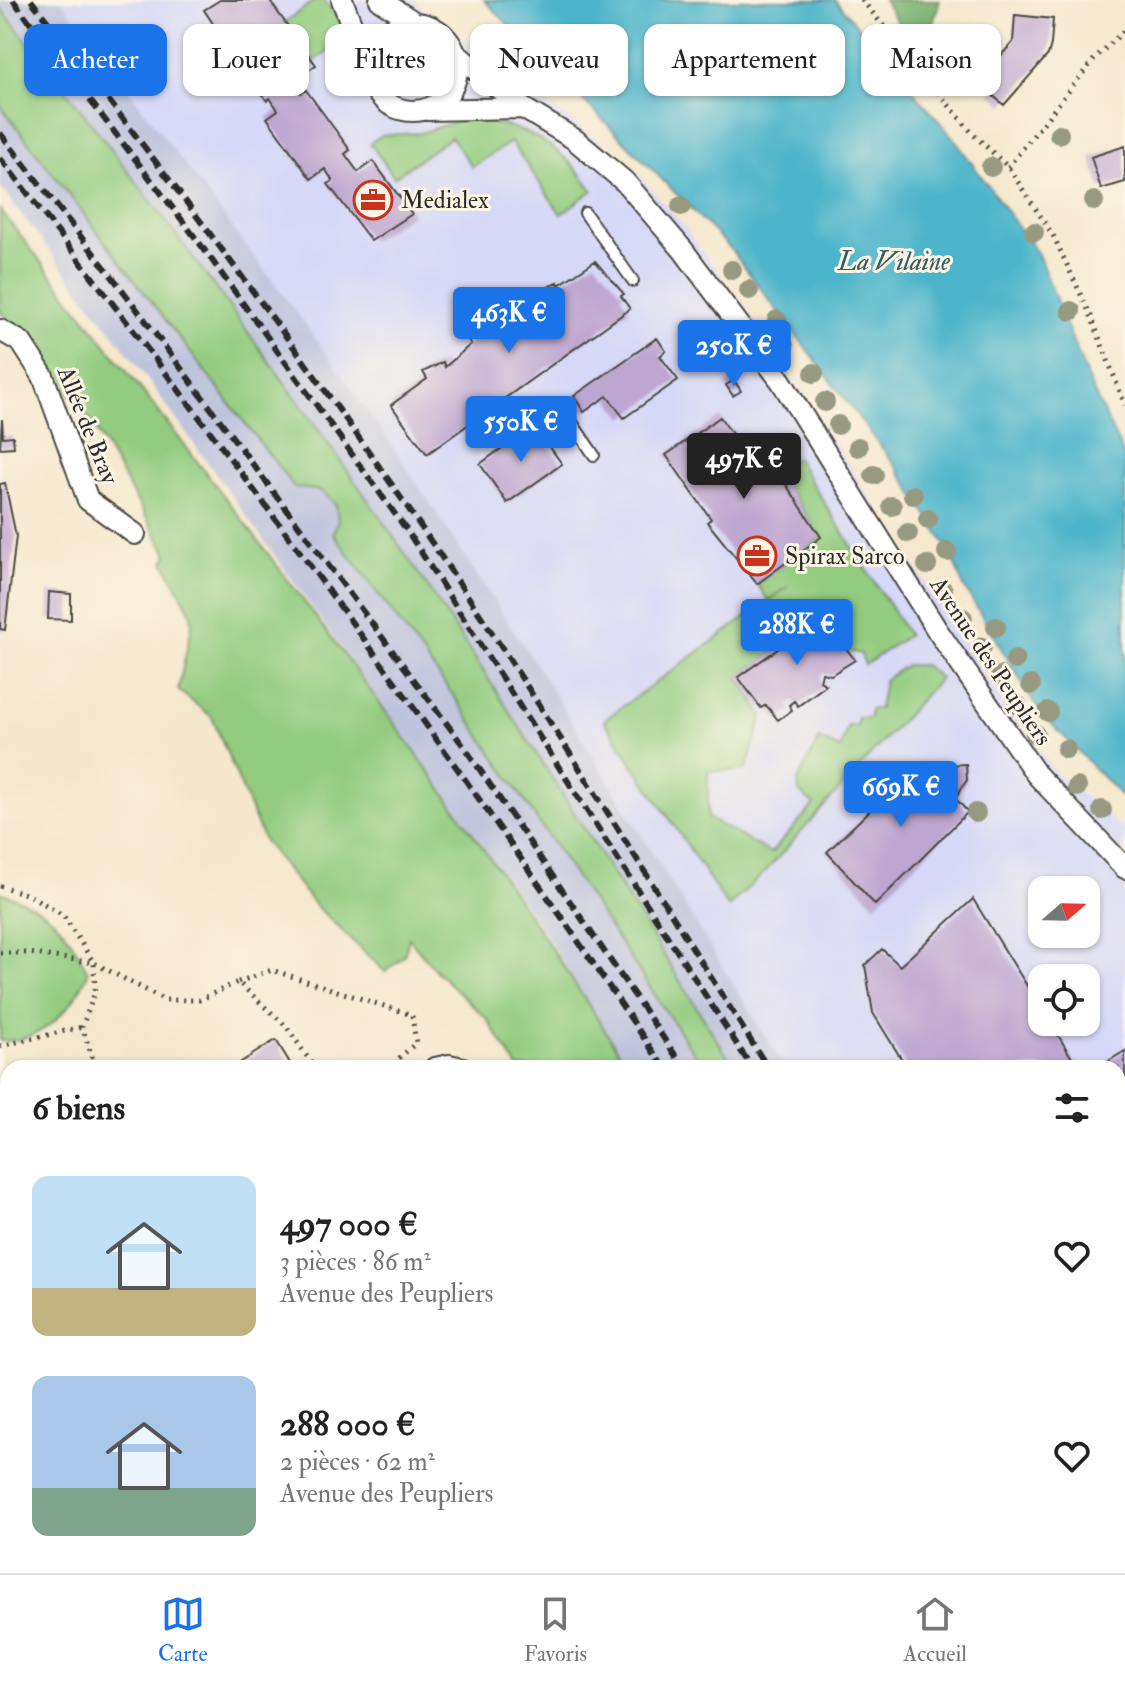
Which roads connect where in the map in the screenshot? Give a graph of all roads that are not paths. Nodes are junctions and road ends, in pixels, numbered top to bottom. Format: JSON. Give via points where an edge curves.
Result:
{"nodes":[{"id":1,"x":342,"y":0,"type":"edge"},
{"id":2,"x":380,"y":0,"type":"edge"},
{"id":3,"x":414,"y":22,"type":"junction"},
{"id":4,"x":351,"y":24,"type":"edge"},
{"id":5,"x":408,"y":24,"type":"edge"},
{"id":6,"x":456,"y":54,"type":"junction"},
{"id":7,"x":380,"y":96,"type":"edge"},
{"id":8,"x":523,"y":108,"type":"junction"},
{"id":9,"x":424,"y":110,"type":"junction"},
{"id":10,"x":585,"y":213,"type":"dead end"},
{"id":11,"x":633,"y":281,"type":"dead end"},
{"id":12,"x":0,"y":330,"type":"edge"},
{"id":13,"x":560,"y":405,"type":"dead end"},
{"id":14,"x":594,"y":455,"type":"dead end"},
{"id":15,"x":135,"y":534,"type":"dead end"},
{"id":16,"x":1125,"y":868,"type":"edge"},
{"id":17,"x":0,"y":1247,"type":"edge"},
{"id":18,"x":0,"y":1267,"type":"edge"}],
"edges":[{"from":1,"to":4,"type":"street"},
{"from":2,"to":3,"type":"street","name":"Avenue des Peupliers"},
{"from":3,"to":5,"type":"street"},
{"from":3,"to":6,"type":"street","name":"Avenue des Peupliers","via":[[440,31]]},
{"from":6,"to":8,"type":"street","name":"Avenue des Peupliers"},
{"from":6,"to":9,"type":"street","via":[[455,83],[437,105]]},
{"from":7,"to":9,"type":"street","via":[[411,112]]},
{"from":8,"to":9,"type":"street"},
{"from":8,"to":16,"type":"street","name":"Avenue des Peupliers","via":[[574,139],[625,182],[683,250],[781,381],[1027,762]]},
{"from":10,"to":11,"type":"lane"},
{"from":12,"to":15,"type":"street","name":"Allée de Bray","via":[[21,342],[43,376],[88,500]]},
{"from":13,"to":14,"type":"lane"},
{"from":17,"to":18,"type":"street"}]}
